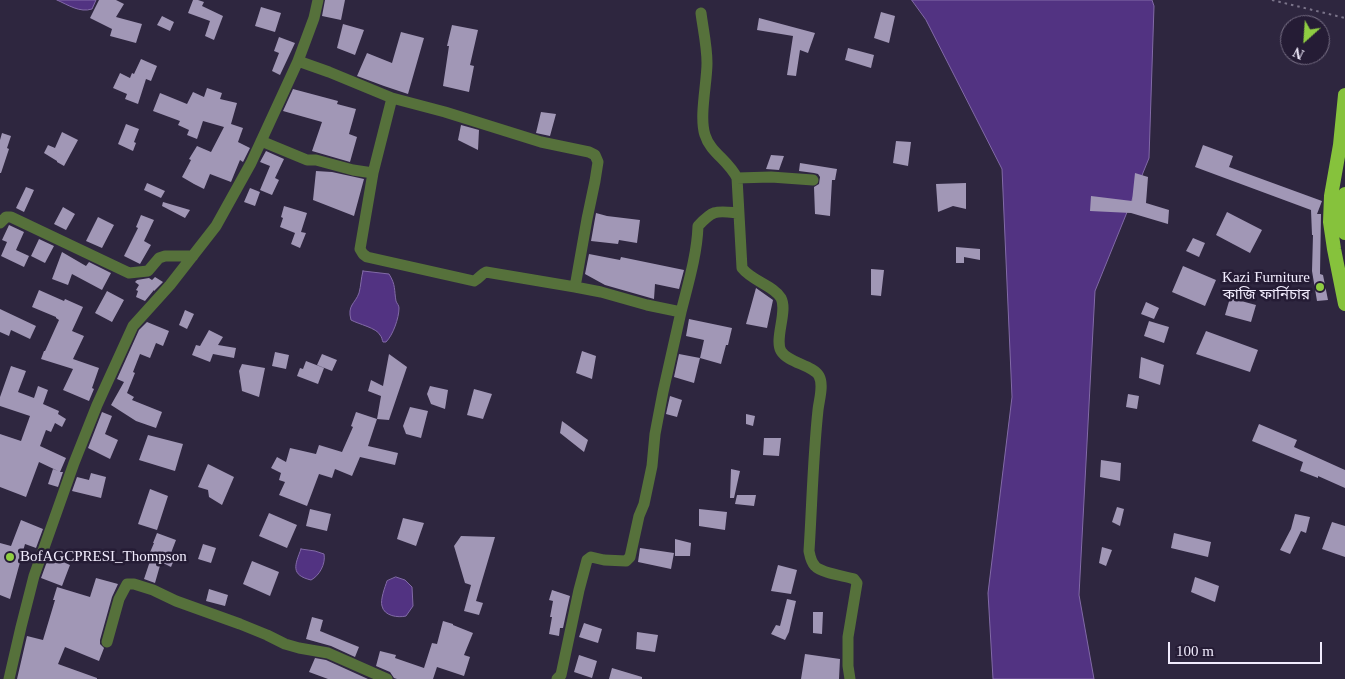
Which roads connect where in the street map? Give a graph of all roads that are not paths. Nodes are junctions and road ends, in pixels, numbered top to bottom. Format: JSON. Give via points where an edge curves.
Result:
{"nodes":[{"id":1,"x":318,"y":0,"type":"edge"},
{"id":2,"x":701,"y":13,"type":"dead end"},
{"id":3,"x":298,"y":61,"type":"junction"},
{"id":4,"x":1345,"y":96,"type":"edge"},
{"id":5,"x":392,"y":98,"type":"junction"},
{"id":6,"x":261,"y":141,"type":"junction"},
{"id":7,"x":373,"y":173,"type":"junction"},
{"id":8,"x":736,"y":178,"type":"junction"},
{"id":9,"x":813,"y":180,"type":"dead end"},
{"id":10,"x":1345,"y":194,"type":"edge"},
{"id":11,"x":739,"y":214,"type":"junction"},
{"id":12,"x":0,"y":223,"type":"edge"},
{"id":13,"x":1345,"y":232,"type":"edge"},
{"id":14,"x":192,"y":256,"type":"junction"},
{"id":15,"x":575,"y":287,"type":"junction"},
{"id":16,"x":1345,"y":304,"type":"edge"},
{"id":17,"x":681,"y":312,"type":"junction"},
{"id":18,"x":107,"y":642,"type":"dead end"},
{"id":19,"x":9,"y":679,"type":"edge"},
{"id":20,"x":387,"y":679,"type":"edge"},
{"id":21,"x":557,"y":679,"type":"edge"},
{"id":22,"x":850,"y":679,"type":"edge"}],
"edges":[{"from":1,"to":3,"type":"street"},
{"from":2,"to":8,"type":"street","via":[[707,61],[703,128],[712,148],[733,170]]},
{"from":3,"to":5,"type":"street"},
{"from":3,"to":6,"type":"street"},
{"from":4,"to":16,"type":"highway","via":[[1330,222]]},
{"from":5,"to":7,"type":"street"},
{"from":5,"to":15,"type":"street","via":[[595,156],[598,162],[596,181]]},
{"from":6,"to":7,"type":"street","via":[[308,160]]},
{"from":6,"to":14,"type":"street","via":[[216,226]]},
{"from":7,"to":15,"type":"street","via":[[360,249],[367,257],[474,281],[486,272]]},
{"from":8,"to":9,"type":"street"},
{"from":8,"to":11,"type":"street"},
{"from":10,"to":13,"type":"highway"},
{"from":11,"to":17,"type":"street","via":[[718,211],[708,215],[698,226],[695,257]]},
{"from":11,"to":22,"type":"street","via":[[742,268],[775,292],[783,305],[781,351],[812,370],[821,382],[809,551],[814,566],[854,579],[857,583],[848,637]]},
{"from":12,"to":14,"type":"street","via":[[11,216],[129,273],[148,271],[165,256]]},
{"from":14,"to":19,"type":"street","via":[[133,326],[97,405],[34,576]]},
{"from":15,"to":17,"type":"street"},
{"from":17,"to":21,"type":"street","via":[[655,434],[652,466],[630,557],[626,561],[591,557],[587,560]]},
{"from":18,"to":20,"type":"street","via":[[119,599],[127,584],[134,584],[285,644],[328,653]]}]}
